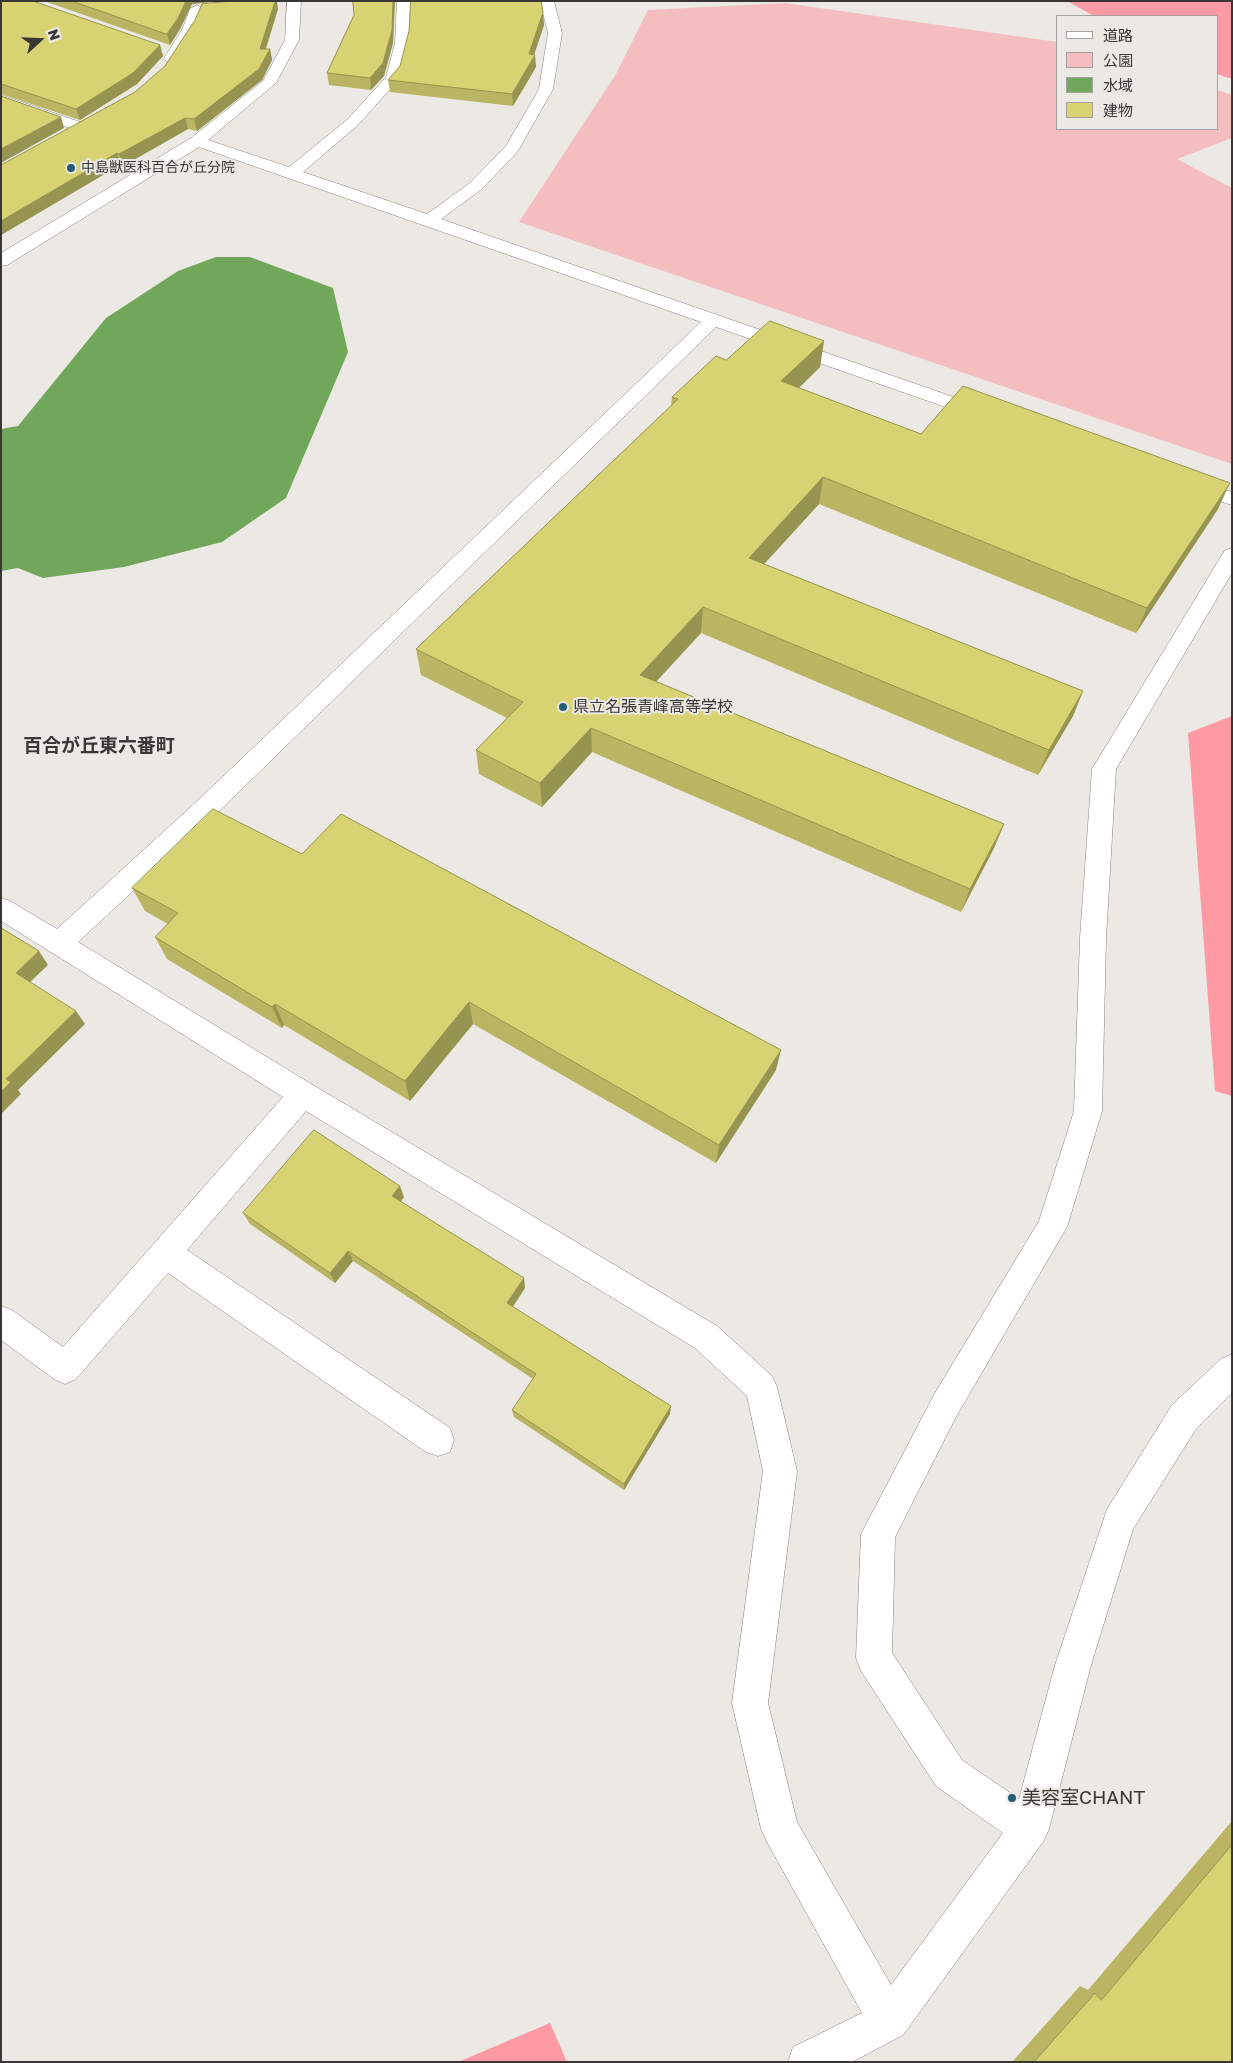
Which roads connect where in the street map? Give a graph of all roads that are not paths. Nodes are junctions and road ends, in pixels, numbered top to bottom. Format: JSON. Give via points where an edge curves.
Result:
{"nodes":[{"id":1,"x":404,"y":1,"type":"edge"},
{"id":2,"x":547,"y":1,"type":"edge"},
{"id":3,"x":291,"y":2,"type":"edge"},
{"id":4,"x":198,"y":6,"type":"edge"},
{"id":5,"x":156,"y":47,"type":"edge"},
{"id":6,"x":175,"y":53,"type":"junction"},
{"id":7,"x":161,"y":73,"type":"edge"},
{"id":8,"x":1,"y":99,"type":"edge"},
{"id":9,"x":98,"y":118,"type":"edge"},
{"id":10,"x":81,"y":127,"type":"junction"},
{"id":11,"x":65,"y":136,"type":"edge"},
{"id":12,"x":197,"y":141,"type":"junction"},
{"id":13,"x":292,"y":173,"type":"junction"},
{"id":14,"x":430,"y":220,"type":"junction"},
{"id":15,"x":1,"y":261,"type":"edge"},
{"id":16,"x":712,"y":321,"type":"junction"},
{"id":17,"x":1005,"y":421,"type":"edge"},
{"id":18,"x":1175,"y":480,"type":"edge"},
{"id":19,"x":1232,"y":499,"type":"edge"},
{"id":20,"x":1232,"y":556,"type":"edge"},
{"id":21,"x":1,"y":908,"type":"edge"},
{"id":22,"x":58,"y":944,"type":"junction"},
{"id":23,"x":303,"y":1094,"type":"junction"},
{"id":24,"x":165,"y":1253,"type":"junction"},
{"id":25,"x":1,"y":1321,"type":"edge"},
{"id":26,"x":1232,"y":1370,"type":"edge"},
{"id":27,"x":438,"y":1440,"type":"dead end"},
{"id":28,"x":1030,"y":1828,"type":"junction"},
{"id":29,"x":889,"y":2021,"type":"junction"},
{"id":30,"x":808,"y":2062,"type":"edge"}],
"edges":[{"from":1,"to":13,"type":"street","via":[[402,43],[393,78],[353,122]]},
{"from":2,"to":14,"type":"street","via":[[555,34],[546,89],[512,148],[476,186]]},
{"from":3,"to":12,"type":"street","via":[[292,40],[268,82]]},
{"from":4,"to":6,"type":"street","via":[[190,30]]},
{"from":5,"to":6,"type":"street"},
{"from":6,"to":7,"type":"street"},
{"from":8,"to":10,"type":"street"},
{"from":9,"to":10,"type":"street"},
{"from":10,"to":11,"type":"street"},
{"from":12,"to":13,"type":"street"},
{"from":12,"to":15,"type":"street"},
{"from":13,"to":14,"type":"street"},
{"from":14,"to":16,"type":"street"},
{"from":16,"to":17,"type":"street"},
{"from":16,"to":22,"type":"street","via":[[210,805]]},
{"from":18,"to":19,"type":"street"},
{"from":20,"to":28,"type":"street","via":[[1104,769],[1093,938],[1088,1111],[1052,1227],[946,1404],[878,1534],[874,1658],[949,1773]]},
{"from":21,"to":22,"type":"street"},
{"from":22,"to":23,"type":"street"},
{"from":23,"to":24,"type":"street"},
{"from":23,"to":29,"type":"street","via":[[706,1337],[761,1387],[780,1472],[750,1703],[780,1829]]},
{"from":24,"to":25,"type":"street","via":[[65,1368]]},
{"from":24,"to":27,"type":"street"},
{"from":26,"to":28,"type":"street","via":[[1184,1417],[1119,1521],[1073,1665]]},
{"from":28,"to":29,"type":"street"},
{"from":29,"to":30,"type":"street"}]}
